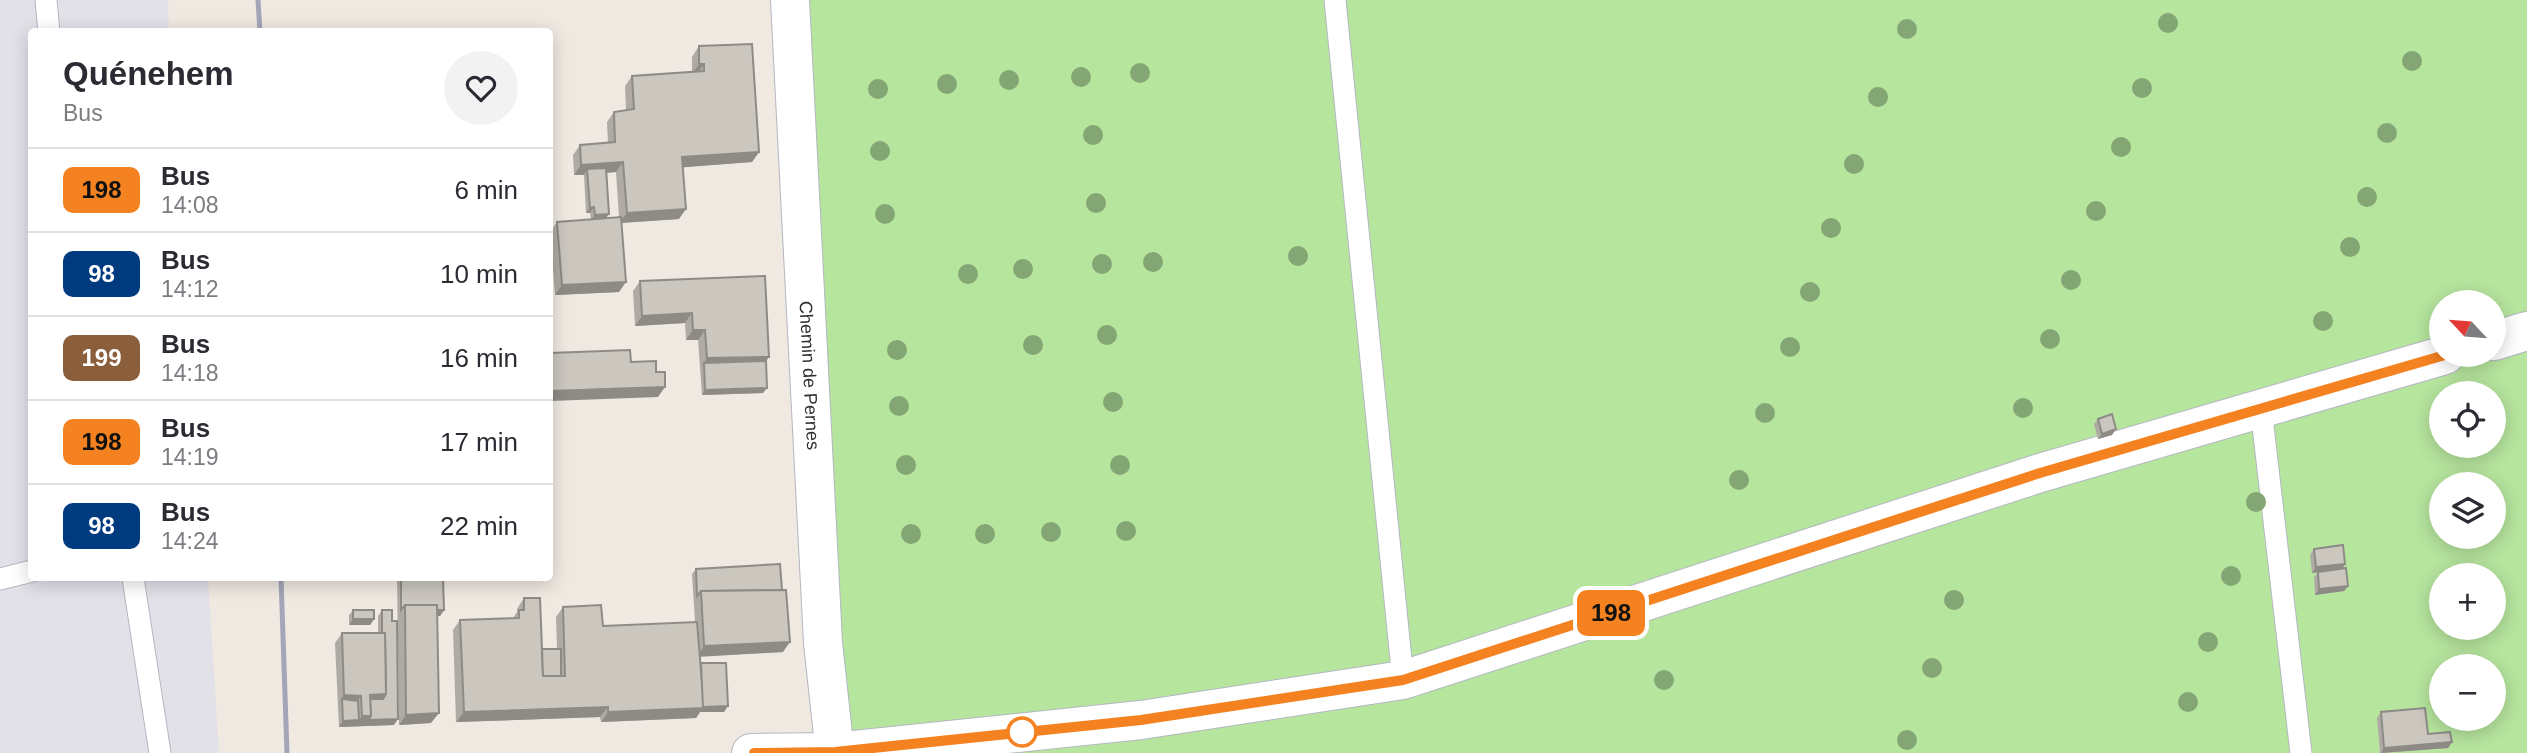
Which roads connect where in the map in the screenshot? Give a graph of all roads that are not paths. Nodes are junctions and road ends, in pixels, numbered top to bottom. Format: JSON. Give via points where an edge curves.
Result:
{"nodes":[{"id":1,"x":46,"y":0,"type":"edge"},
{"id":2,"x":790,"y":0,"type":"edge"},
{"id":3,"x":1335,"y":0,"type":"edge"},
{"id":4,"x":49,"y":28,"type":"edge"},
{"id":5,"x":2527,"y":331,"type":"edge"},
{"id":6,"x":2506,"y":337,"type":"edge"},
{"id":7,"x":2429,"y":360,"type":"edge"},
{"id":8,"x":2261,"y":409,"type":"junction"},
{"id":9,"x":28,"y":572,"type":"edge"},
{"id":10,"x":0,"y":579,"type":"edge"},
{"id":11,"x":133,"y":581,"type":"edge"},
{"id":12,"x":1403,"y":680,"type":"junction"},
{"id":13,"x":160,"y":753,"type":"edge"},
{"id":14,"x":751,"y":753,"type":"edge"},
{"id":15,"x":835,"y":753,"type":"edge"},
{"id":16,"x":2301,"y":753,"type":"edge"}],
"edges":[{"from":1,"to":4,"type":"lane"},
{"from":2,"to":15,"type":"street","name":"Chemin de Pernes","via":[[823,643]]},
{"from":3,"to":12,"type":"lane"},
{"from":5,"to":6,"type":"street"},
{"from":7,"to":8,"type":"street"},
{"from":8,"to":12,"type":"street","via":[[2027,478]]},
{"from":8,"to":16,"type":"lane"},
{"from":9,"to":10,"type":"lane"},
{"from":11,"to":13,"type":"lane"},
{"from":12,"to":15,"type":"street","via":[[1141,720]]},
{"from":14,"to":15,"type":"street"}]}
